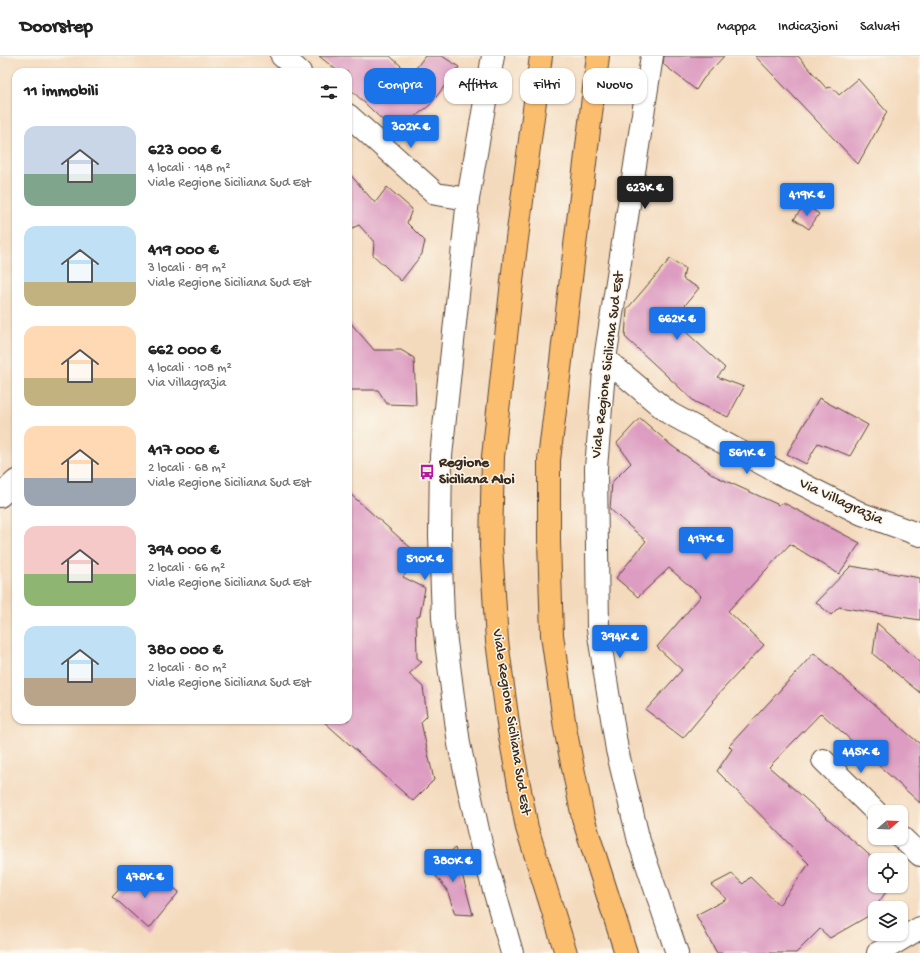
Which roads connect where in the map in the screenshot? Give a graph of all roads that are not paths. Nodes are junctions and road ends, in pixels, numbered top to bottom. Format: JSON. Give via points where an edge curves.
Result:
{"nodes":[{"id":1,"x":282,"y":56,"type":"edge"},
{"id":2,"x":493,"y":56,"type":"edge"},
{"id":3,"x":541,"y":56,"type":"edge"},
{"id":4,"x":598,"y":56,"type":"edge"},
{"id":5,"x":652,"y":56,"type":"edge"},
{"id":6,"x":296,"y":68,"type":"edge"},
{"id":7,"x":352,"y":124,"type":"edge"},
{"id":8,"x":468,"y":199,"type":"junction"},
{"id":9,"x":605,"y":360,"type":"junction"},
{"id":10,"x":12,"y":484,"type":"edge"},
{"id":11,"x":0,"y":496,"type":"edge"},
{"id":12,"x":920,"y":535,"type":"edge"},
{"id":13,"x":823,"y":760,"type":"dead end"},
{"id":14,"x":869,"y":805,"type":"edge"},
{"id":15,"x":908,"y":844,"type":"edge"},
{"id":16,"x":920,"y":855,"type":"edge"},
{"id":17,"x":920,"y":928,"type":"edge"},
{"id":18,"x":512,"y":953,"type":"edge"},
{"id":19,"x":566,"y":953,"type":"edge"},
{"id":20,"x":626,"y":953,"type":"edge"},
{"id":21,"x":677,"y":953,"type":"edge"},
{"id":22,"x":878,"y":953,"type":"edge"}],
"edges":[{"from":1,"to":6,"type":"street"},
{"from":2,"to":8,"type":"street"},
{"from":3,"to":19,"type":"main road","name":"Viale Regione Siciliana Sud Est","via":[[515,254],[493,457],[491,546],[497,641],[509,731],[527,828]]},
{"from":4,"to":20,"type":"main road","via":[[549,460],[551,604],[552,635],[565,728],[581,810]]},
{"from":5,"to":9,"type":"street","name":"Viale Regione Siciliana Sud Est"},
{"from":7,"to":8,"type":"street","via":[[436,194]]},
{"from":8,"to":18,"type":"street","via":[[441,456],[443,618],[459,744],[482,848]]},
{"from":9,"to":12,"type":"street","name":"Via Villagrazia","via":[[669,413],[862,514]]},
{"from":9,"to":21,"type":"street","name":"Viale Regione Siciliana Sud Est","via":[[596,468],[598,629],[617,750],[640,841]]},
{"from":10,"to":11,"type":"street"},
{"from":13,"to":14,"type":"street"},
{"from":15,"to":16,"type":"street"},
{"from":17,"to":22,"type":"street"}]}
